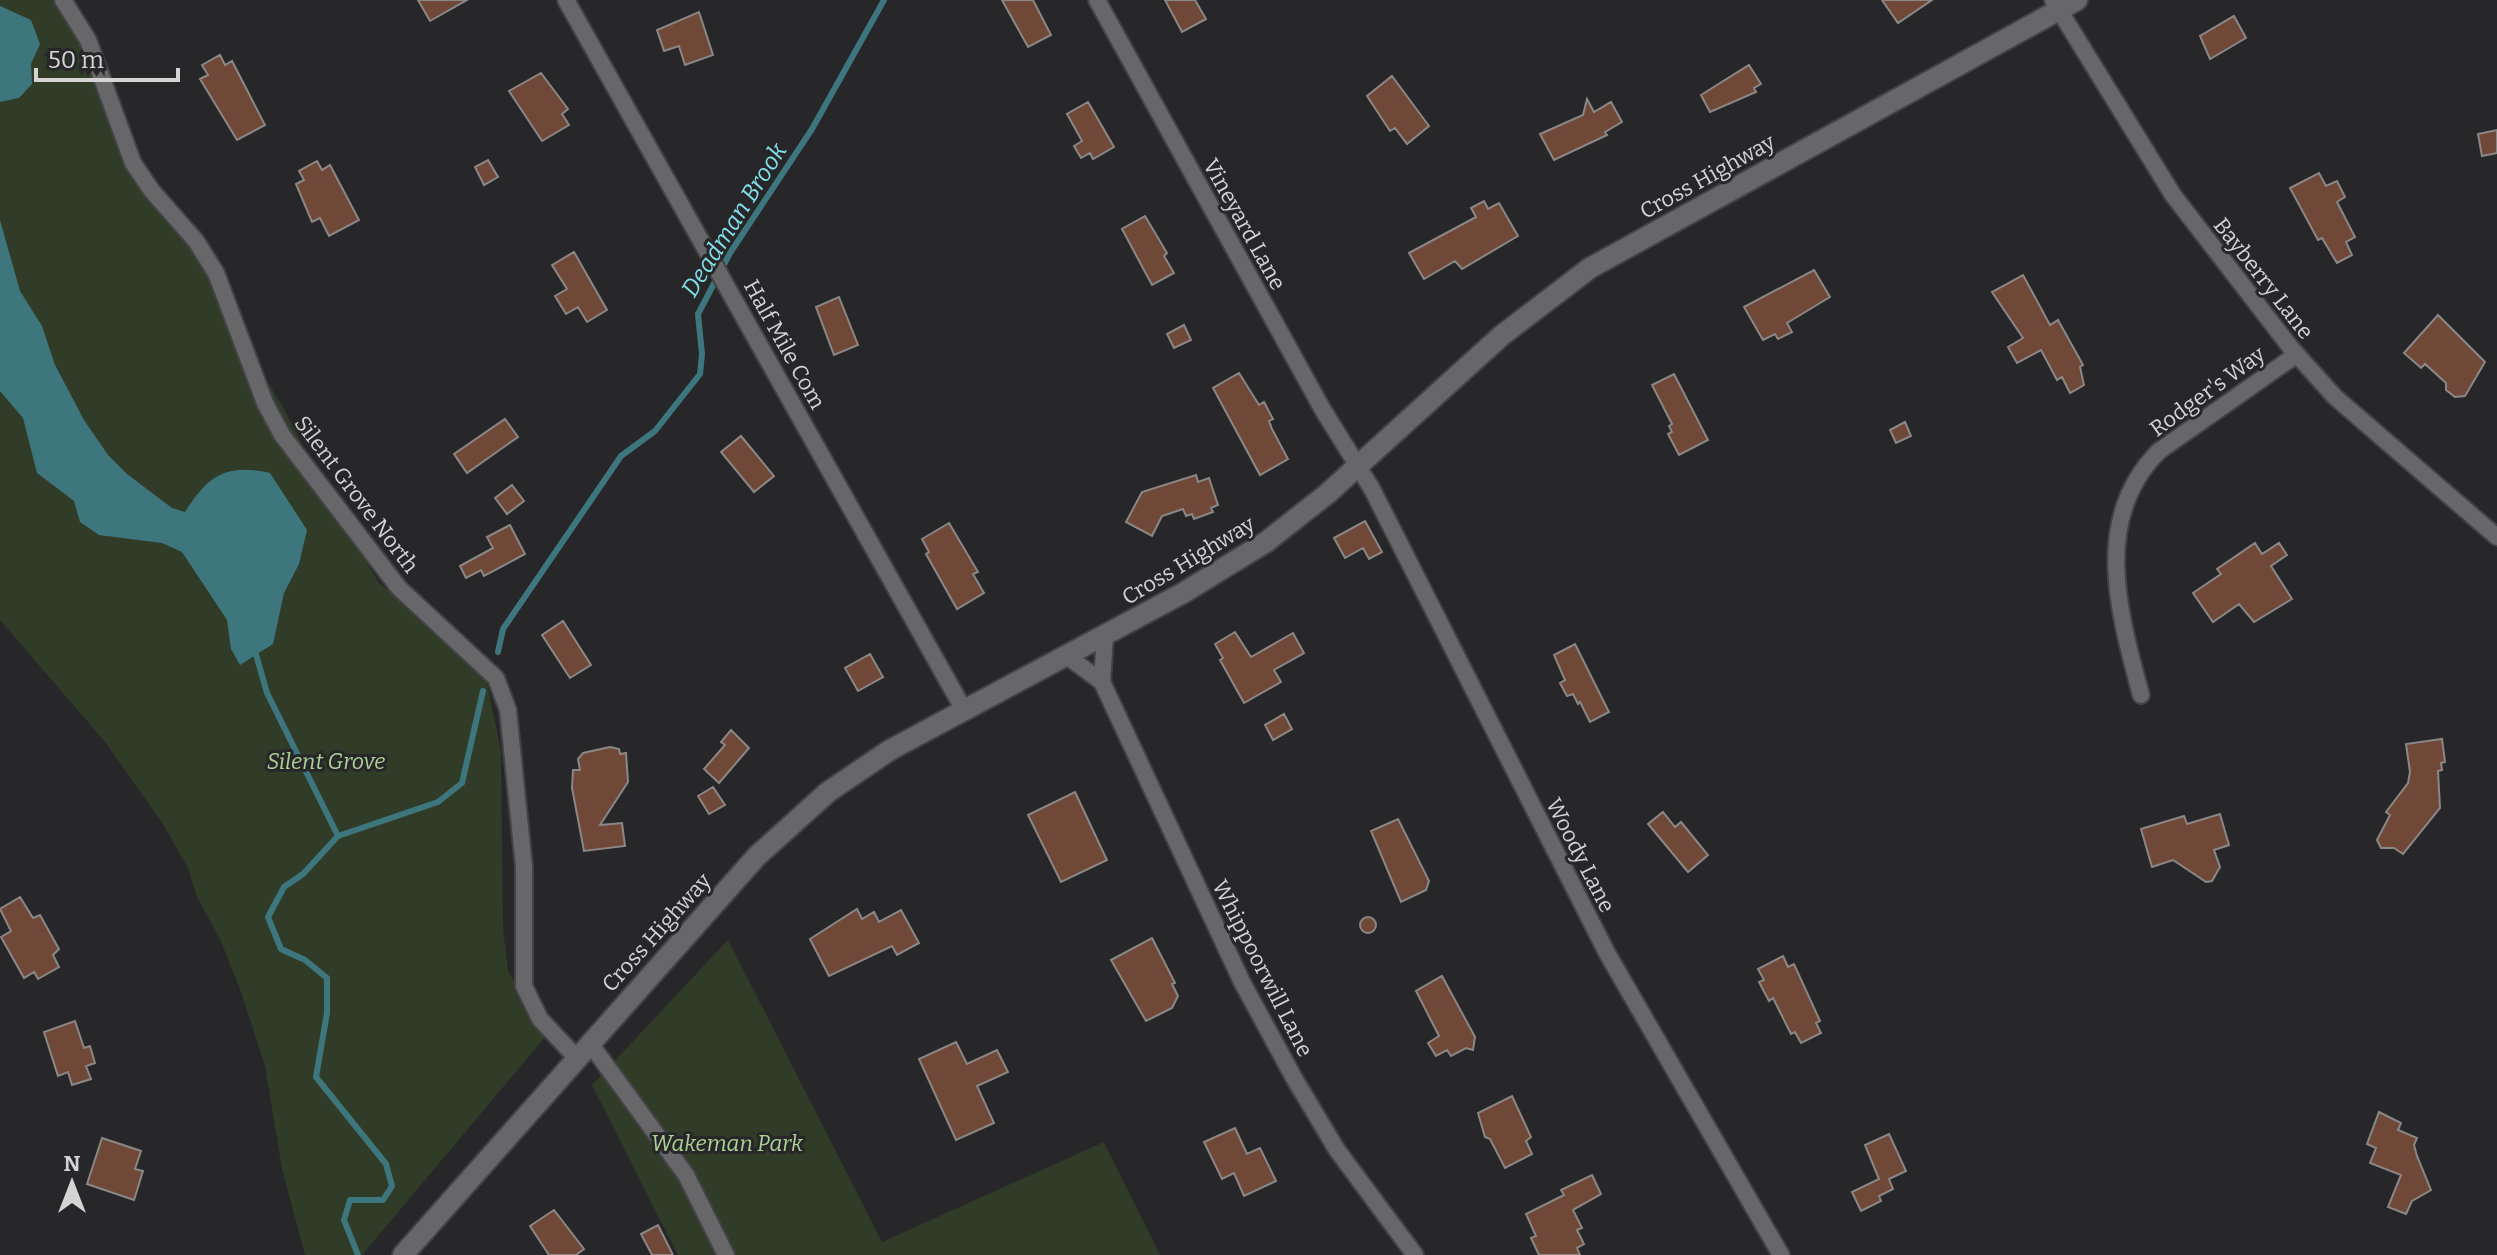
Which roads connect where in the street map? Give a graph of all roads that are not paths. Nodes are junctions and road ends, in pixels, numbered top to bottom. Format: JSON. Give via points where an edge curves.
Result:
{"nodes":[{"id":1,"x":63,"y":0,"type":"edge"},
{"id":2,"x":566,"y":0,"type":"edge"},
{"id":3,"x":1097,"y":0,"type":"edge"},
{"id":4,"x":2063,"y":3,"type":"edge"},
{"id":5,"x":2296,"y":355,"type":"junction"},
{"id":6,"x":1357,"y":467,"type":"junction"},
{"id":7,"x":2497,"y":537,"type":"edge"},
{"id":8,"x":1105,"y":635,"type":"junction"},
{"id":9,"x":1067,"y":656,"type":"junction"},
{"id":10,"x":1102,"y":682,"type":"junction"},
{"id":11,"x":2141,"y":695,"type":"dead end"},
{"id":12,"x":964,"y":710,"type":"junction"},
{"id":13,"x":582,"y":1050,"type":"junction"},
{"id":14,"x":403,"y":1255,"type":"edge"},
{"id":15,"x":726,"y":1255,"type":"edge"},
{"id":16,"x":1415,"y":1255,"type":"edge"},
{"id":17,"x":1781,"y":1255,"type":"edge"}],
"edges":[{"from":1,"to":13,"type":"street","name":"Silent Grove North","via":[[88,40],[133,163],[216,273],[282,435],[399,588],[502,687],[524,867],[524,986],[540,1019]]},
{"from":2,"to":12,"type":"street","name":"Half Mile Com"},
{"from":3,"to":6,"type":"street","name":"Vineyard Lane"},
{"from":4,"to":5,"type":"street","name":"Bayberry Lane","via":[[2173,195]]},
{"from":4,"to":6,"type":"street","name":"Cross Highway","via":[[1590,268],[1501,336]]},
{"from":5,"to":7,"type":"street","name":"Bayberry Lane","via":[[2335,397]]},
{"from":5,"to":11,"type":"street","name":"Rodger's Way","via":[[2159,451],[2125,500],[2115,540],[2115,568]]},
{"from":6,"to":8,"type":"street","name":"Cross Highway","via":[[1266,542]]},
{"from":6,"to":17,"type":"street","name":"Woody Lane","via":[[1607,953]]},
{"from":8,"to":9,"type":"street","name":"Cross Highway"},
{"from":8,"to":10,"type":"street","name":"Whippoorwill Lane"},
{"from":9,"to":10,"type":"street","name":"Whippoorwill Lane"},
{"from":9,"to":12,"type":"street","name":"Cross Highway"},
{"from":10,"to":16,"type":"street","name":"Whippoorwill Lane","via":[[1242,982],[1301,1091],[1337,1150]]},
{"from":12,"to":13,"type":"street","name":"Cross Highway","via":[[869,763],[803,812]]},
{"from":13,"to":14,"type":"street","name":"Cross Highway"},
{"from":13,"to":15,"type":"street","name":"Silent Grove North","via":[[686,1175]]}]}
